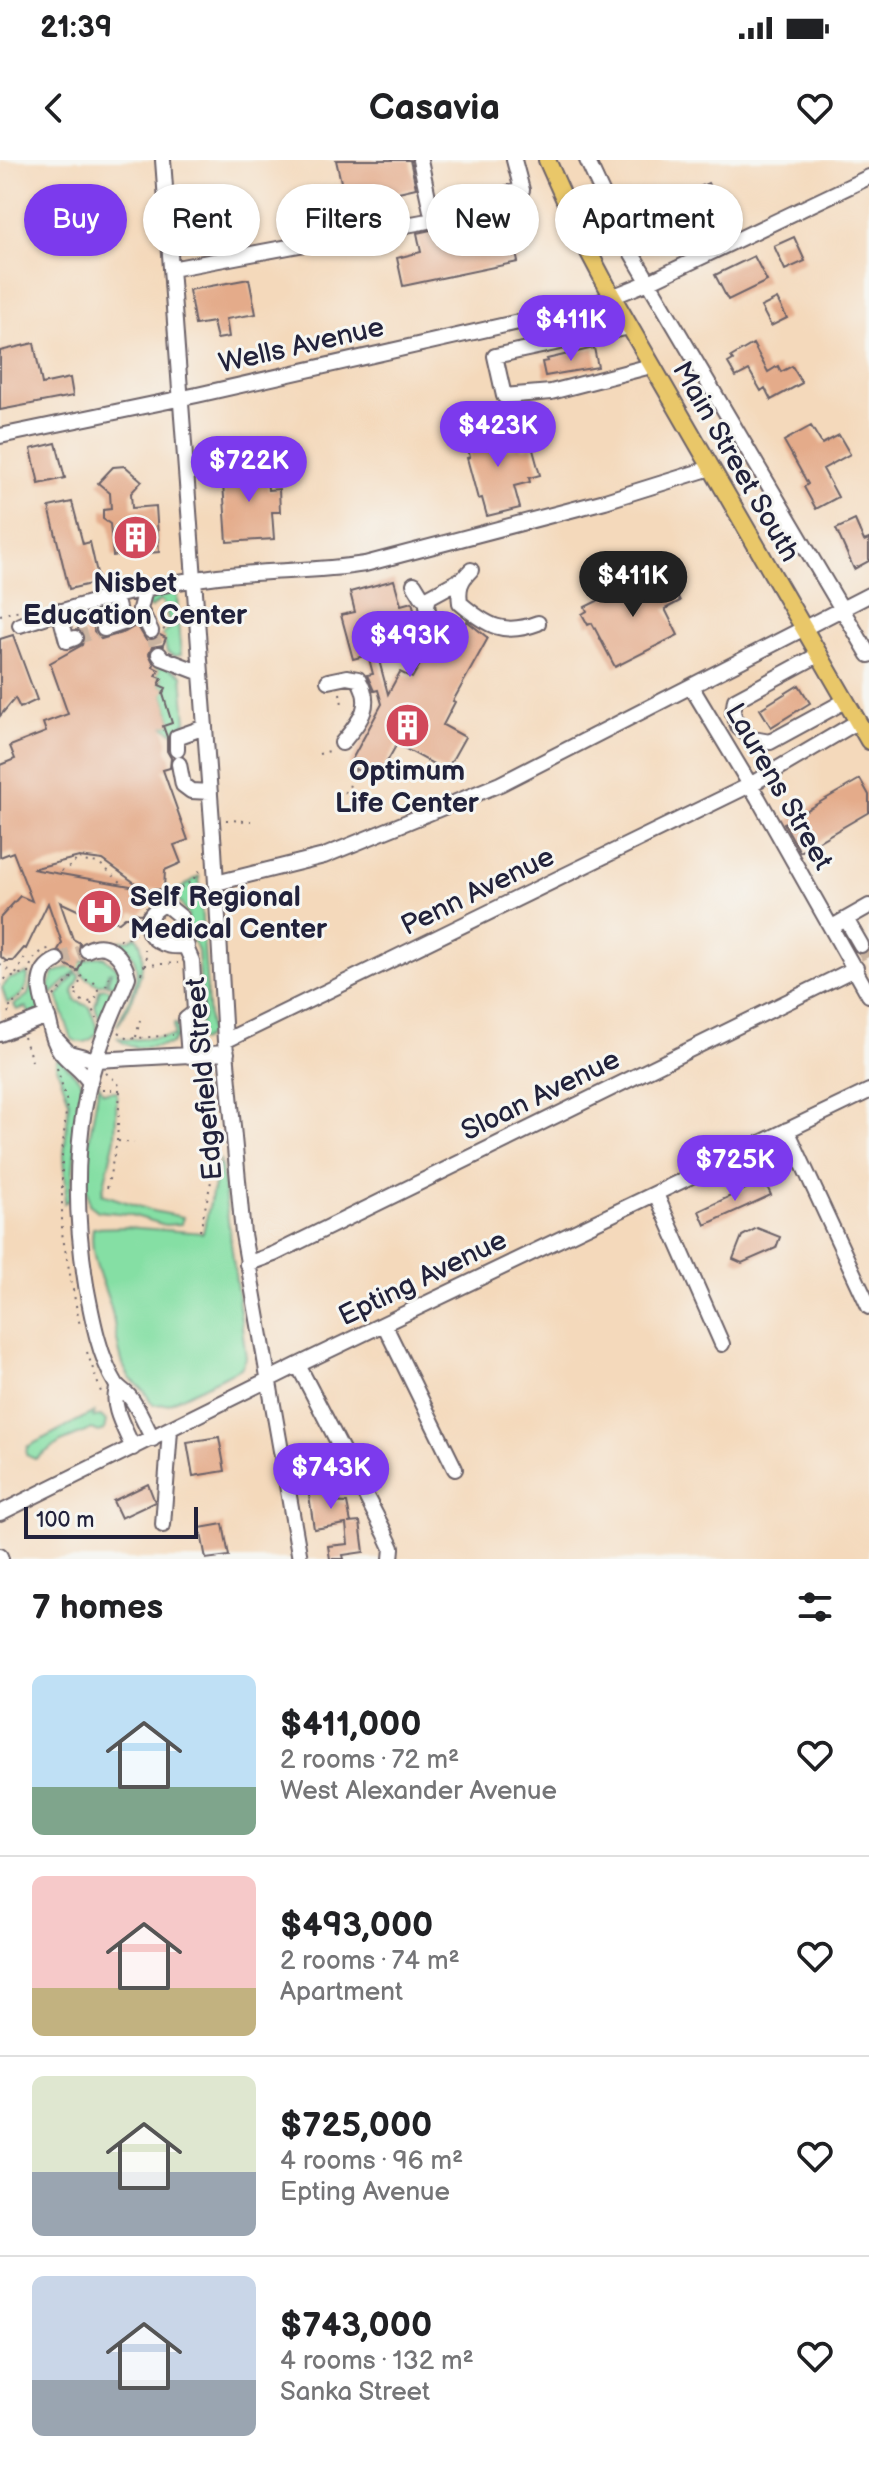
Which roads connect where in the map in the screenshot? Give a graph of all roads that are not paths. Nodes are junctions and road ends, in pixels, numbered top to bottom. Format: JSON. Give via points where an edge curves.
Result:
{"nodes":[{"id":1,"x":163,"y":160,"type":"edge"},
{"id":2,"x":420,"y":160,"type":"edge"},
{"id":3,"x":514,"y":160,"type":"edge"},
{"id":4,"x":547,"y":160,"type":"edge"},
{"id":5,"x":587,"y":160,"type":"edge"},
{"id":6,"x":869,"y":177,"type":"edge"},
{"id":7,"x":520,"y":184,"type":"edge"},
{"id":8,"x":426,"y":188,"type":"edge"},
{"id":9,"x":426,"y":221,"type":"edge"},
{"id":10,"x":171,"y":269,"type":"junction"},
{"id":11,"x":649,"y":282,"type":"junction"},
{"id":12,"x":612,"y":296,"type":"junction"},
{"id":13,"x":630,"y":327,"type":"junction"},
{"id":14,"x":487,"y":329,"type":"junction"},
{"id":15,"x":495,"y":356,"type":"junction"},
{"id":16,"x":651,"y":366,"type":"junction"},
{"id":17,"x":180,"y":398,"type":"junction"},
{"id":18,"x":0,"y":436,"type":"edge"},
{"id":19,"x":711,"y":468,"type":"junction"},
{"id":20,"x":194,"y":580,"type":"junction"},
{"id":21,"x":414,"y":584,"type":"dead end"},
{"id":22,"x":145,"y":589,"type":"junction"},
{"id":23,"x":869,"y":595,"type":"edge"},
{"id":24,"x":115,"y":597,"type":"junction"},
{"id":25,"x":428,"y":600,"type":"junction"},
{"id":26,"x":842,"y":608,"type":"junction"},
{"id":27,"x":59,"y":611,"type":"junction"},
{"id":28,"x":538,"y":623,"type":"dead end"},
{"id":29,"x":20,"y":625,"type":"dead end"},
{"id":30,"x":431,"y":626,"type":"dead end"},
{"id":31,"x":104,"y":629,"type":"dead end"},
{"id":32,"x":806,"y":629,"type":"junction"},
{"id":33,"x":155,"y":633,"type":"tunnel mouth"},
{"id":34,"x":75,"y":638,"type":"dead end"},
{"id":35,"x":159,"y":654,"type":"dead end"},
{"id":36,"x":820,"y":654,"type":"junction"},
{"id":37,"x":869,"y":655,"type":"edge"},
{"id":38,"x":201,"y":673,"type":"junction"},
{"id":39,"x":328,"y":681,"type":"dead end"},
{"id":40,"x":692,"y":688,"type":"junction"},
{"id":41,"x":735,"y":700,"type":"junction"},
{"id":42,"x":845,"y":701,"type":"junction"},
{"id":43,"x":709,"y":715,"type":"junction"},
{"id":44,"x":857,"y":722,"type":"junction"},
{"id":45,"x":205,"y":727,"type":"junction"},
{"id":46,"x":869,"y":741,"type":"edge"},
{"id":47,"x":341,"y":745,"type":"road end"},
{"id":48,"x":750,"y":785,"type":"junction"},
{"id":49,"x":210,"y":792,"type":"junction"},
{"id":50,"x":216,"y":883,"type":"junction"},
{"id":51,"x":869,"y":906,"type":"edge"},
{"id":52,"x":846,"y":919,"type":"junction"},
{"id":53,"x":182,"y":923,"type":"junction"},
{"id":54,"x":832,"y":927,"type":"junction"},
{"id":55,"x":147,"y":941,"type":"junction"},
{"id":56,"x":861,"y":945,"type":"dead end"},
{"id":57,"x":184,"y":946,"type":"junction"},
{"id":58,"x":87,"y":950,"type":"tunnel mouth"},
{"id":59,"x":57,"y":960,"type":"tunnel mouth"},
{"id":60,"x":856,"y":968,"type":"junction"},
{"id":61,"x":869,"y":995,"type":"edge"},
{"id":62,"x":47,"y":1016,"type":"junction"},
{"id":63,"x":0,"y":1034,"type":"edge"},
{"id":64,"x":56,"y":1041,"type":"junction"},
{"id":65,"x":101,"y":1043,"type":"junction"},
{"id":66,"x":226,"y":1047,"type":"junction"},
{"id":67,"x":189,"y":1056,"type":"junction"},
{"id":68,"x":100,"y":1066,"type":"junction"},
{"id":69,"x":95,"y":1083,"type":"junction"},
{"id":70,"x":869,"y":1091,"type":"edge"},
{"id":71,"x":787,"y":1130,"type":"junction"},
{"id":72,"x":656,"y":1194,"type":"junction"},
{"id":73,"x":247,"y":1264,"type":"junction"},
{"id":74,"x":869,"y":1307,"type":"edge"},
{"id":75,"x":384,"y":1324,"type":"junction"},
{"id":76,"x":722,"y":1344,"type":"dead end"},
{"id":77,"x":298,"y":1365,"type":"junction"},
{"id":78,"x":268,"y":1381,"type":"junction"},
{"id":79,"x":118,"y":1387,"type":"junction"},
{"id":80,"x":170,"y":1430,"type":"junction"},
{"id":81,"x":153,"y":1439,"type":"junction"},
{"id":82,"x":133,"y":1448,"type":"junction"},
{"id":83,"x":455,"y":1469,"type":"dead end"},
{"id":84,"x":0,"y":1513,"type":"edge"},
{"id":85,"x":163,"y":1525,"type":"dead end"},
{"id":86,"x":300,"y":1559,"type":"edge"},
{"id":87,"x":391,"y":1559,"type":"edge"}],
"edges":[{"from":1,"to":10,"type":"street","name":"Edgefield Street"},
{"from":2,"to":8,"type":"street"},
{"from":3,"to":7,"type":"street"},
{"from":4,"to":12,"type":"main road","name":"Main Street South"},
{"from":5,"to":11,"type":"street"},
{"from":6,"to":11,"type":"street","name":"Wells Avenue"},
{"from":9,"to":10,"type":"street"},
{"from":10,"to":17,"type":"street","name":"Edgefield Street"},
{"from":11,"to":12,"type":"street","name":"Wells Avenue"},
{"from":11,"to":26,"type":"street"},
{"from":12,"to":13,"type":"main road","name":"Main Street South"},
{"from":12,"to":14,"type":"street","name":"Wells Avenue"},
{"from":13,"to":15,"type":"street"},
{"from":13,"to":16,"type":"main road","name":"Main Street South"},
{"from":14,"to":15,"type":"street"},
{"from":14,"to":17,"type":"street","name":"Wells Avenue"},
{"from":15,"to":16,"type":"street","via":[[504,396],[551,392]]},
{"from":16,"to":19,"type":"main road","name":"Main Street South"},
{"from":17,"to":18,"type":"street","name":"Wells Avenue"},
{"from":17,"to":20,"type":"street","name":"Edgefield Street"},
{"from":19,"to":20,"type":"street","via":[[365,564]]},
{"from":19,"to":32,"type":"main road","name":"Main Street South"},
{"from":20,"to":22,"type":"street"},
{"from":20,"to":38,"type":"street","name":"Edgefield Street"},
{"from":21,"to":25,"type":"street"},
{"from":22,"to":24,"type":"street"},
{"from":22,"to":33,"type":"street","via":[[140,609]]},
{"from":23,"to":26,"type":"street"},
{"from":24,"to":27,"type":"street"},
{"from":24,"to":31,"type":"street","via":[[122,623]]},
{"from":25,"to":28,"type":"street","via":[[467,575],[459,590],[460,603],[489,623],[502,630]]},
{"from":25,"to":30,"type":"street"},
{"from":26,"to":32,"type":"street"},
{"from":26,"to":37,"type":"street"},
{"from":27,"to":29,"type":"street"},
{"from":27,"to":34,"type":"street","via":[[67,641]]},
{"from":32,"to":36,"type":"main road","name":"Main Street South"},
{"from":32,"to":40,"type":"street"},
{"from":35,"to":38,"type":"street"},
{"from":36,"to":41,"type":"street"},
{"from":36,"to":42,"type":"main road","name":"Main Street South"},
{"from":38,"to":45,"type":"street","name":"Edgefield Street"},
{"from":39,"to":47,"type":"street","via":[[358,679],[366,693],[358,723]]},
{"from":40,"to":43,"type":"street","name":"Laurens Street"},
{"from":40,"to":50,"type":"street","via":[[422,818],[324,856]]},
{"from":41,"to":42,"type":"street","via":[[739,728],[753,739],[770,742]]},
{"from":41,"to":43,"type":"street"},
{"from":42,"to":44,"type":"main road","name":"Main Street South"},
{"from":43,"to":48,"type":"street","name":"Laurens Street"},
{"from":44,"to":46,"type":"main road","name":"Main Street South"},
{"from":44,"to":48,"type":"street","name":"Penn Avenue"},
{"from":45,"to":49,"type":"street","name":"Edgefield Street"},
{"from":45,"to":49,"type":"street","via":[[177,737],[178,757],[183,785]]},
{"from":48,"to":54,"type":"street","name":"Laurens Street"},
{"from":48,"to":66,"type":"street","name":"Penn Avenue"},
{"from":49,"to":50,"type":"street","name":"Edgefield Street"},
{"from":50,"to":66,"type":"street","name":"Edgefield Street"},
{"from":51,"to":52,"type":"street"},
{"from":52,"to":54,"type":"street"},
{"from":52,"to":56,"type":"street"},
{"from":53,"to":55,"type":"street","via":[[175,932]]},
{"from":53,"to":55,"type":"street","via":[[174,909],[161,906],[147,921]]},
{"from":53,"to":57,"type":"street"},
{"from":54,"to":60,"type":"street","name":"Laurens Street"},
{"from":55,"to":57,"type":"street"},
{"from":57,"to":67,"type":"street","via":[[192,961],[195,997],[195,1012],[186,1019]]},
{"from":58,"to":65,"type":"street","via":[[107,947],[119,955],[128,977]]},
{"from":59,"to":62,"type":"street","via":[[41,977]]},
{"from":60,"to":61,"type":"street","name":"Laurens Street"},
{"from":60,"to":73,"type":"street","name":"Sloan Avenue"},
{"from":62,"to":63,"type":"street"},
{"from":62,"to":64,"type":"street"},
{"from":64,"to":65,"type":"street","via":[[88,1049]]},
{"from":64,"to":68,"type":"street","via":[[69,1053]]},
{"from":64,"to":69,"type":"street"},
{"from":65,"to":68,"type":"street"},
{"from":66,"to":67,"type":"street"},
{"from":66,"to":73,"type":"street","name":"Edgefield Street"},
{"from":67,"to":68,"type":"street"},
{"from":68,"to":69,"type":"street"},
{"from":69,"to":79,"type":"street","via":[[79,1145],[77,1221],[91,1311]]},
{"from":70,"to":71,"type":"street","name":"Epting Avenue"},
{"from":71,"to":72,"type":"street","name":"Epting Avenue"},
{"from":71,"to":74,"type":"street"},
{"from":72,"to":75,"type":"street","name":"Epting Avenue"},
{"from":72,"to":76,"type":"street"},
{"from":73,"to":78,"type":"street","name":"Edgefield Street"},
{"from":75,"to":77,"type":"street","name":"Epting Avenue"},
{"from":75,"to":83,"type":"street"},
{"from":77,"to":78,"type":"street","name":"Epting Avenue"},
{"from":77,"to":87,"type":"street","via":[[385,1533]]},
{"from":78,"to":80,"type":"street","name":"Epting Avenue"},
{"from":78,"to":86,"type":"street","name":"Edgefield Street"},
{"from":79,"to":81,"type":"street","via":[[128,1394]]},
{"from":79,"to":82,"type":"street","via":[[116,1406]]},
{"from":80,"to":81,"type":"street","name":"Epting Avenue"},
{"from":80,"to":85,"type":"street"},
{"from":81,"to":82,"type":"street","name":"Epting Avenue"},
{"from":82,"to":84,"type":"street","name":"Epting Avenue"}]}
